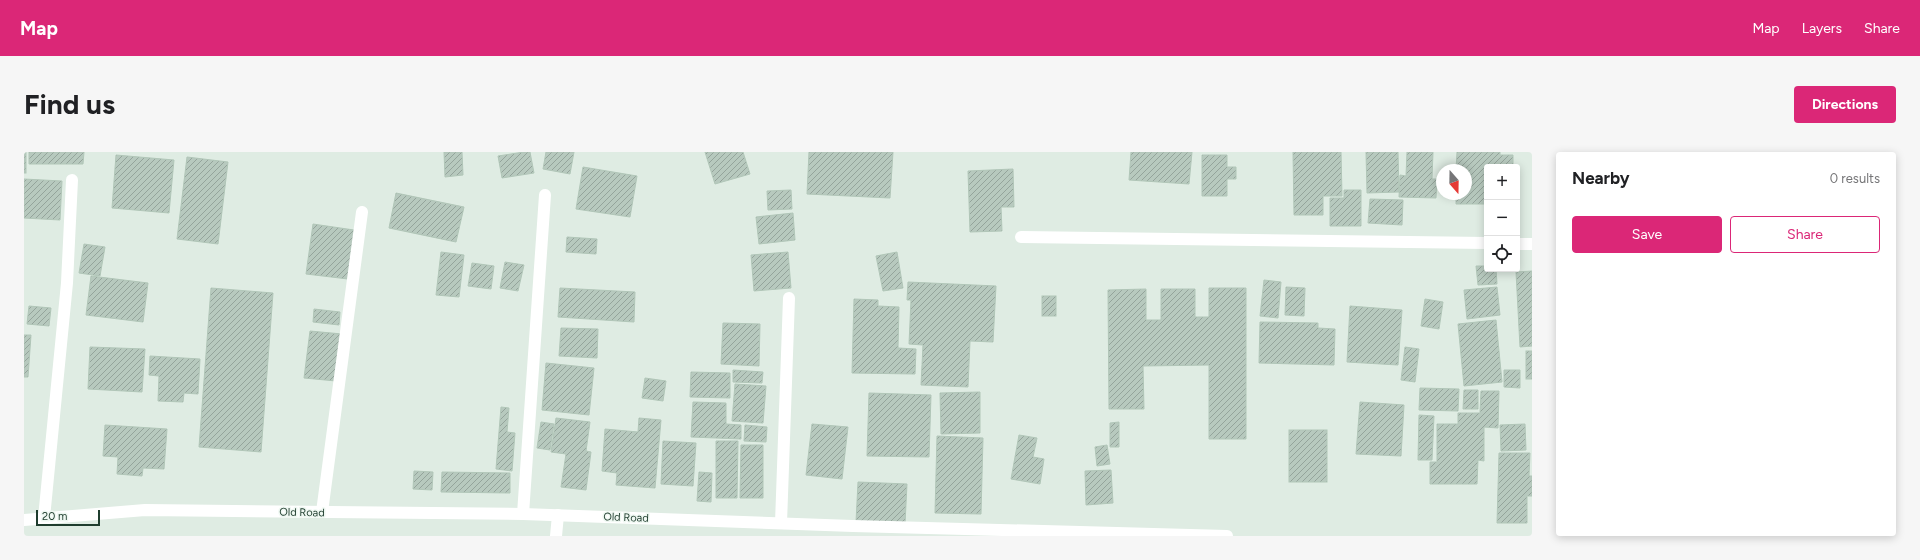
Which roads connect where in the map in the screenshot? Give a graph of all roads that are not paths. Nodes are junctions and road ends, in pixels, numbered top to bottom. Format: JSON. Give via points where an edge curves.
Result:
{"nodes":[{"id":1,"x":72,"y":180,"type":"dead end"},
{"id":2,"x":545,"y":195,"type":"dead end"},
{"id":3,"x":362,"y":212,"type":"dead end"},
{"id":4,"x":1021,"y":237,"type":"dead end"},
{"id":5,"x":1484,"y":243,"type":"edge"},
{"id":6,"x":1520,"y":244,"type":"edge"},
{"id":7,"x":1532,"y":244,"type":"edge"},
{"id":8,"x":789,"y":298,"type":"dead end"},
{"id":9,"x":322,"y":512,"type":"junction"},
{"id":10,"x":523,"y":514,"type":"junction"},
{"id":11,"x":558,"y":515,"type":"junction"},
{"id":12,"x":44,"y":518,"type":"junction"},
{"id":13,"x":24,"y":520,"type":"edge"},
{"id":14,"x":781,"y":523,"type":"junction"},
{"id":15,"x":851,"y":531,"type":"edge"},
{"id":16,"x":1188,"y":535,"type":"edge"},
{"id":17,"x":556,"y":536,"type":"edge"},
{"id":18,"x":1227,"y":536,"type":"edge"}],
"edges":[{"from":1,"to":12,"type":"street","via":[[68,283]]},
{"from":2,"to":10,"type":"street"},
{"from":3,"to":9,"type":"street"},
{"from":4,"to":5,"type":"street"},
{"from":6,"to":7,"type":"street"},
{"from":8,"to":14,"type":"street"},
{"from":9,"to":10,"type":"street","name":"Old Road"},
{"from":9,"to":12,"type":"street","name":"Old Road","via":[[145,510]]},
{"from":10,"to":11,"type":"street","name":"Old Road"},
{"from":11,"to":14,"type":"street","name":"Old Road"},
{"from":11,"to":17,"type":"street"},
{"from":12,"to":13,"type":"street","name":"Old Road"},
{"from":14,"to":15,"type":"street","name":"Old Road"},
{"from":15,"to":16,"type":"street","name":"Old Road"},
{"from":16,"to":18,"type":"street","name":"Old Road"}]}
